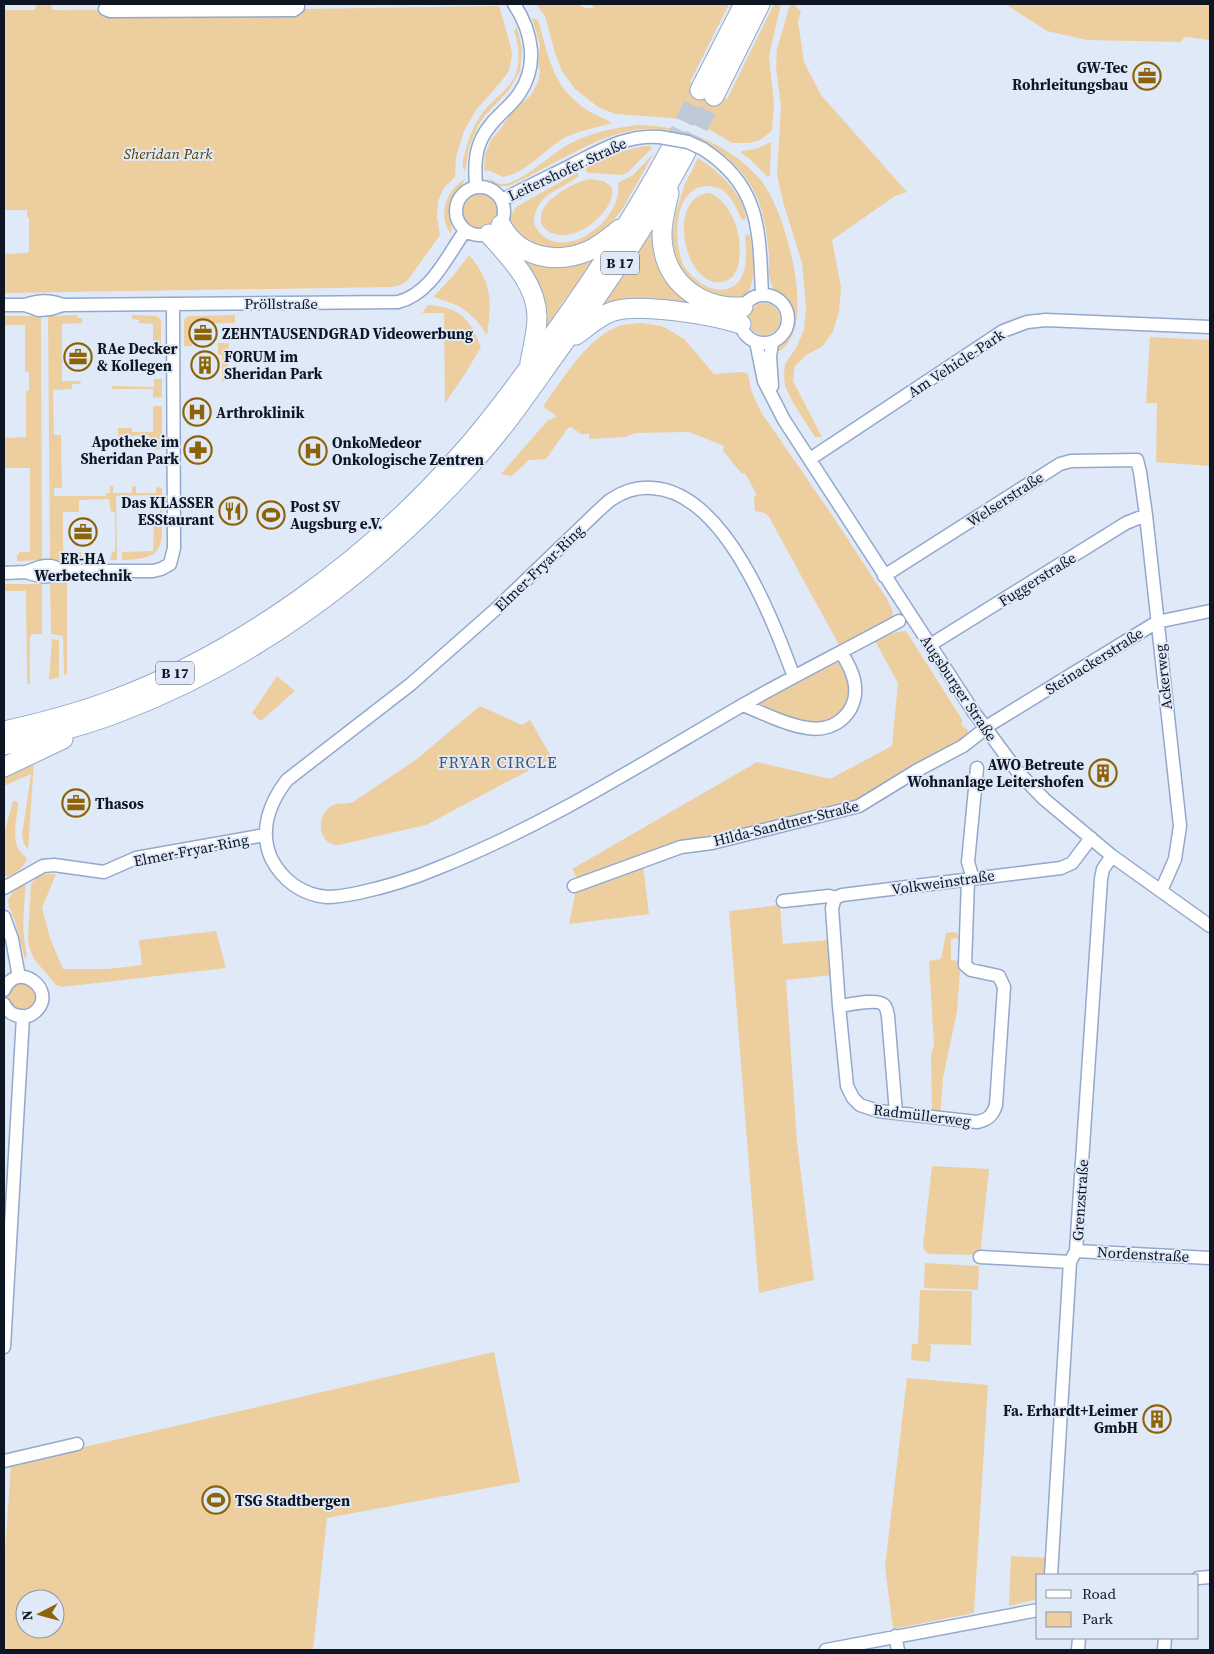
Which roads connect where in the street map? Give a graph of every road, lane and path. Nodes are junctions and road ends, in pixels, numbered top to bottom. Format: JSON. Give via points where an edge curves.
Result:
{"nodes":[{"id":1,"x":298,"y":4,"type":"edge"},
{"id":2,"x":514,"y":4,"type":"edge"},
{"id":3,"x":744,"y":4,"type":"edge"},
{"id":4,"x":760,"y":4,"type":"edge"},
{"id":5,"x":105,"y":9,"type":"dead end"},
{"id":6,"x":680,"y":146,"type":"junction"},
{"id":7,"x":672,"y":179,"type":"junction"},
{"id":8,"x":476,"y":187,"type":"junction"},
{"id":9,"x":502,"y":200,"type":"junction"},
{"id":10,"x":629,"y":223,"type":"junction"},
{"id":11,"x":495,"y":229,"type":"junction"},
{"id":12,"x":466,"y":231,"type":"junction"},
{"id":13,"x":762,"y":295,"type":"junction"},
{"id":14,"x":173,"y":304,"type":"junction"},
{"id":15,"x":4,"y":305,"type":"edge"},
{"id":16,"x":742,"y":316,"type":"junction"},
{"id":17,"x":1210,"y":327,"type":"edge"},
{"id":18,"x":756,"y":342,"type":"junction"},
{"id":19,"x":772,"y":342,"type":"junction"},
{"id":20,"x":564,"y":343,"type":"junction"},
{"id":21,"x":530,"y":367,"type":"junction"},
{"id":22,"x":774,"y":403,"type":"junction"},
{"id":23,"x":810,"y":459,"type":"junction"},
{"id":24,"x":1136,"y":460,"type":"joint"},
{"id":25,"x":1146,"y":514,"type":"junction"},
{"id":26,"x":4,"y":572,"type":"edge"},
{"id":27,"x":884,"y":576,"type":"junction"},
{"id":28,"x":1210,"y":611,"type":"edge"},
{"id":29,"x":899,"y":621,"type":"dead end"},
{"id":30,"x":1157,"y":622,"type":"junction"},
{"id":31,"x":930,"y":645,"type":"junction"},
{"id":32,"x":841,"y":652,"type":"junction"},
{"id":33,"x":794,"y":677,"type":"junction"},
{"id":34,"x":742,"y":705,"type":"junction"},
{"id":35,"x":984,"y":729,"type":"junction"},
{"id":36,"x":4,"y":731,"type":"edge"},
{"id":37,"x":40,"y":737,"type":"junction"},
{"id":38,"x":4,"y":745,"type":"edge"},
{"id":39,"x":4,"y":767,"type":"edge"},
{"id":40,"x":977,"y":768,"type":"dead end"},
{"id":41,"x":265,"y":835,"type":"junction"},
{"id":42,"x":1091,"y":838,"type":"junction"},
{"id":43,"x":1112,"y":856,"type":"junction"},
{"id":44,"x":970,"y":879,"type":"junction"},
{"id":45,"x":574,"y":886,"type":"dead end"},
{"id":46,"x":4,"y":888,"type":"edge"},
{"id":47,"x":1161,"y":891,"type":"junction"},
{"id":48,"x":835,"y":898,"type":"junction"},
{"id":49,"x":783,"y":901,"type":"dead end"},
{"id":50,"x":4,"y":917,"type":"edge"},
{"id":51,"x":1210,"y":926,"type":"edge"},
{"id":52,"x":20,"y":977,"type":"junction"},
{"id":53,"x":4,"y":990,"type":"edge"},
{"id":54,"x":4,"y":1005,"type":"edge"},
{"id":55,"x":839,"y":1006,"type":"junction"},
{"id":56,"x":23,"y":1017,"type":"junction"},
{"id":57,"x":896,"y":1113,"type":"junction"},
{"id":58,"x":1073,"y":1256,"type":"junction"},
{"id":59,"x":980,"y":1258,"type":"dead end"},
{"id":60,"x":1210,"y":1258,"type":"edge"},
{"id":61,"x":4,"y":1348,"type":"edge"},
{"id":62,"x":77,"y":1444,"type":"dead end"},
{"id":63,"x":4,"y":1461,"type":"edge"},
{"id":64,"x":1051,"y":1574,"type":"edge"},
{"id":65,"x":1036,"y":1610,"type":"edge"},
{"id":66,"x":896,"y":1636,"type":"junction"},
{"id":67,"x":826,"y":1650,"type":"edge"},
{"id":68,"x":898,"y":1650,"type":"edge"}],
"edges":[{"from":1,"to":5,"type":"street","via":[[294,10]]},
{"from":2,"to":8,"type":"street","via":[[529,37],[530,68],[518,95],[496,117],[481,139],[475,164]]},
{"from":3,"to":4,"type":"highway","via":[[707,93]]},
{"from":6,"to":7,"type":"highway","number":"B 17"},
{"from":6,"to":9,"type":"street","name":"Leitershofer Straße","via":[[648,136],[629,139],[608,146]]},
{"from":6,"to":10,"type":"highway","number":"B 17"},
{"from":6,"to":13,"type":"street","via":[[723,163],[750,201],[760,244]]},
{"from":7,"to":16,"type":"highway","via":[[662,234],[674,275],[686,290],[703,301]]},
{"from":7,"to":20,"type":"highway","number":"B 17","via":[[606,284]]},
{"from":8,"to":9,"type":"street","name":"Leitershofer Straße","via":[[491,190]]},
{"from":8,"to":12,"type":"street","via":[[465,192],[456,206],[456,218]]},
{"from":9,"to":11,"type":"street","name":"Leitershofer Straße","via":[[504,214]]},
{"from":10,"to":11,"type":"highway","via":[[587,251],[558,258],[519,246]]},
{"from":10,"to":21,"type":"highway","number":"B 17"},
{"from":11,"to":12,"type":"street","via":[[477,236]]},
{"from":11,"to":21,"type":"highway","via":[[531,288],[535,301],[536,330]]},
{"from":12,"to":14,"type":"street","name":"Pröllstraße","via":[[422,291],[408,299]]},
{"from":13,"to":16,"type":"street","via":[[753,298]]},
{"from":13,"to":19,"type":"street","via":[[776,298],[787,314],[786,329]]},
{"from":14,"to":15,"type":"street","name":"Pröllstraße","via":[[63,305],[39,310],[25,305]]},
{"from":14,"to":26,"type":"street","via":[[172,560],[167,567],[157,570],[65,572],[51,566],[26,572]]},
{"from":16,"to":18,"type":"street","via":[[745,334]]},
{"from":16,"to":20,"type":"highway","via":[[629,308],[598,319]]},
{"from":17,"to":23,"type":"street","name":"Am Vehicle-Park","via":[[1046,320],[1027,322],[1003,332]]},
{"from":18,"to":19,"type":"street"},
{"from":18,"to":22,"type":"street","via":[[764,380]]},
{"from":19,"to":22,"type":"street"},
{"from":20,"to":37,"type":"highway","number":"B 17","via":[[472,463],[407,530],[356,573],[279,629],[226,662],[168,692],[88,723],[56,743]]},
{"from":21,"to":37,"type":"highway","number":"B 17","via":[[438,480],[393,524],[312,590],[219,649]]},
{"from":22,"to":23,"type":"street"},
{"from":23,"to":27,"type":"street","name":"Augsburger Straße"},
{"from":24,"to":25,"type":"street","name":"Ackerweg"},
{"from":24,"to":27,"type":"street","name":"Welserstraße","via":[[1071,460],[1060,464]]},
{"from":25,"to":30,"type":"street","name":"Ackerweg"},
{"from":25,"to":31,"type":"street","name":"Fuggerstraße","via":[[1126,523]]},
{"from":27,"to":31,"type":"street","name":"Augsburger Straße"},
{"from":28,"to":30,"type":"street","name":"Steinackerstraße"},
{"from":29,"to":32,"type":"street","name":"Elmer-Fryar-Ring"},
{"from":30,"to":35,"type":"street","name":"Steinackerstraße"},
{"from":30,"to":47,"type":"street","name":"Ackerweg","via":[[1180,826],[1175,859]]},
{"from":31,"to":35,"type":"street","name":"Augsburger Straße"},
{"from":32,"to":33,"type":"street","name":"Elmer-Fryar-Ring"},
{"from":32,"to":34,"type":"street","via":[[854,678],[855,701],[846,716],[834,726],[808,728]]},
{"from":33,"to":34,"type":"street","name":"Elmer-Fryar-Ring"},
{"from":33,"to":41,"type":"street","name":"Elmer-Fryar-Ring","via":[[756,586],[723,533],[684,497],[665,489],[642,487],[613,498],[411,684],[287,780],[274,798]]},
{"from":34,"to":41,"type":"street","name":"Elmer-Fryar-Ring","via":[[524,831],[441,868],[381,888],[328,897],[304,892],[288,882],[275,866]]},
{"from":35,"to":42,"type":"street","name":"Augsburger Straße","via":[[1024,779]]},
{"from":35,"to":45,"type":"street","name":"Hilda-Sandtner-Straße","via":[[963,746],[860,806],[681,847]]},
{"from":36,"to":37,"type":"highway","number":"B 17"},
{"from":37,"to":38,"type":"highway","number":"B 17"},
{"from":37,"to":39,"type":"highway"},
{"from":40,"to":44,"type":"street","via":[[968,862]]},
{"from":41,"to":46,"type":"street","name":"Elmer-Fryar-Ring","via":[[136,858],[104,872],[43,866]]},
{"from":42,"to":43,"type":"street","name":"Augsburger Straße"},
{"from":42,"to":44,"type":"street","name":"Volkweinstraße","via":[[1072,863],[1061,868]]},
{"from":43,"to":47,"type":"street","name":"Augsburger Straße"},
{"from":43,"to":58,"type":"street","name":"Grenzstraße","via":[[1103,869],[1101,880]]},
{"from":44,"to":48,"type":"street","name":"Volkweinstraße"},
{"from":44,"to":57,"type":"street","name":"Radmüllerweg","via":[[965,965],[971,970],[998,976],[1004,987],[994,1112],[990,1118],[978,1122]]},
{"from":47,"to":51,"type":"street","name":"Augsburger Straße"},
{"from":48,"to":49,"type":"street","name":"Volkweinstraße"},
{"from":48,"to":55,"type":"street","name":"Radmüllerweg","via":[[832,908]]},
{"from":50,"to":52,"type":"street"},
{"from":52,"to":53,"type":"street","via":[[9,982]]},
{"from":52,"to":56,"type":"street","via":[[32,979],[42,995],[42,1002],[35,1012]]},
{"from":54,"to":56,"type":"street","via":[[12,1014]]},
{"from":55,"to":57,"type":"street","name":"Radmüllerweg","via":[[851,1094],[865,1108]]},
{"from":55,"to":57,"type":"street","via":[[880,1002],[885,1006]]},
{"from":56,"to":61,"type":"street"},
{"from":58,"to":59,"type":"street","name":"Nordenstraße"},
{"from":58,"to":60,"type":"street","name":"Nordenstraße"},
{"from":58,"to":64,"type":"street","name":"Grenzstraße"},
{"from":62,"to":63,"type":"street"},
{"from":65,"to":66,"type":"street"},
{"from":66,"to":67,"type":"street"},
{"from":66,"to":68,"type":"street"}]}
